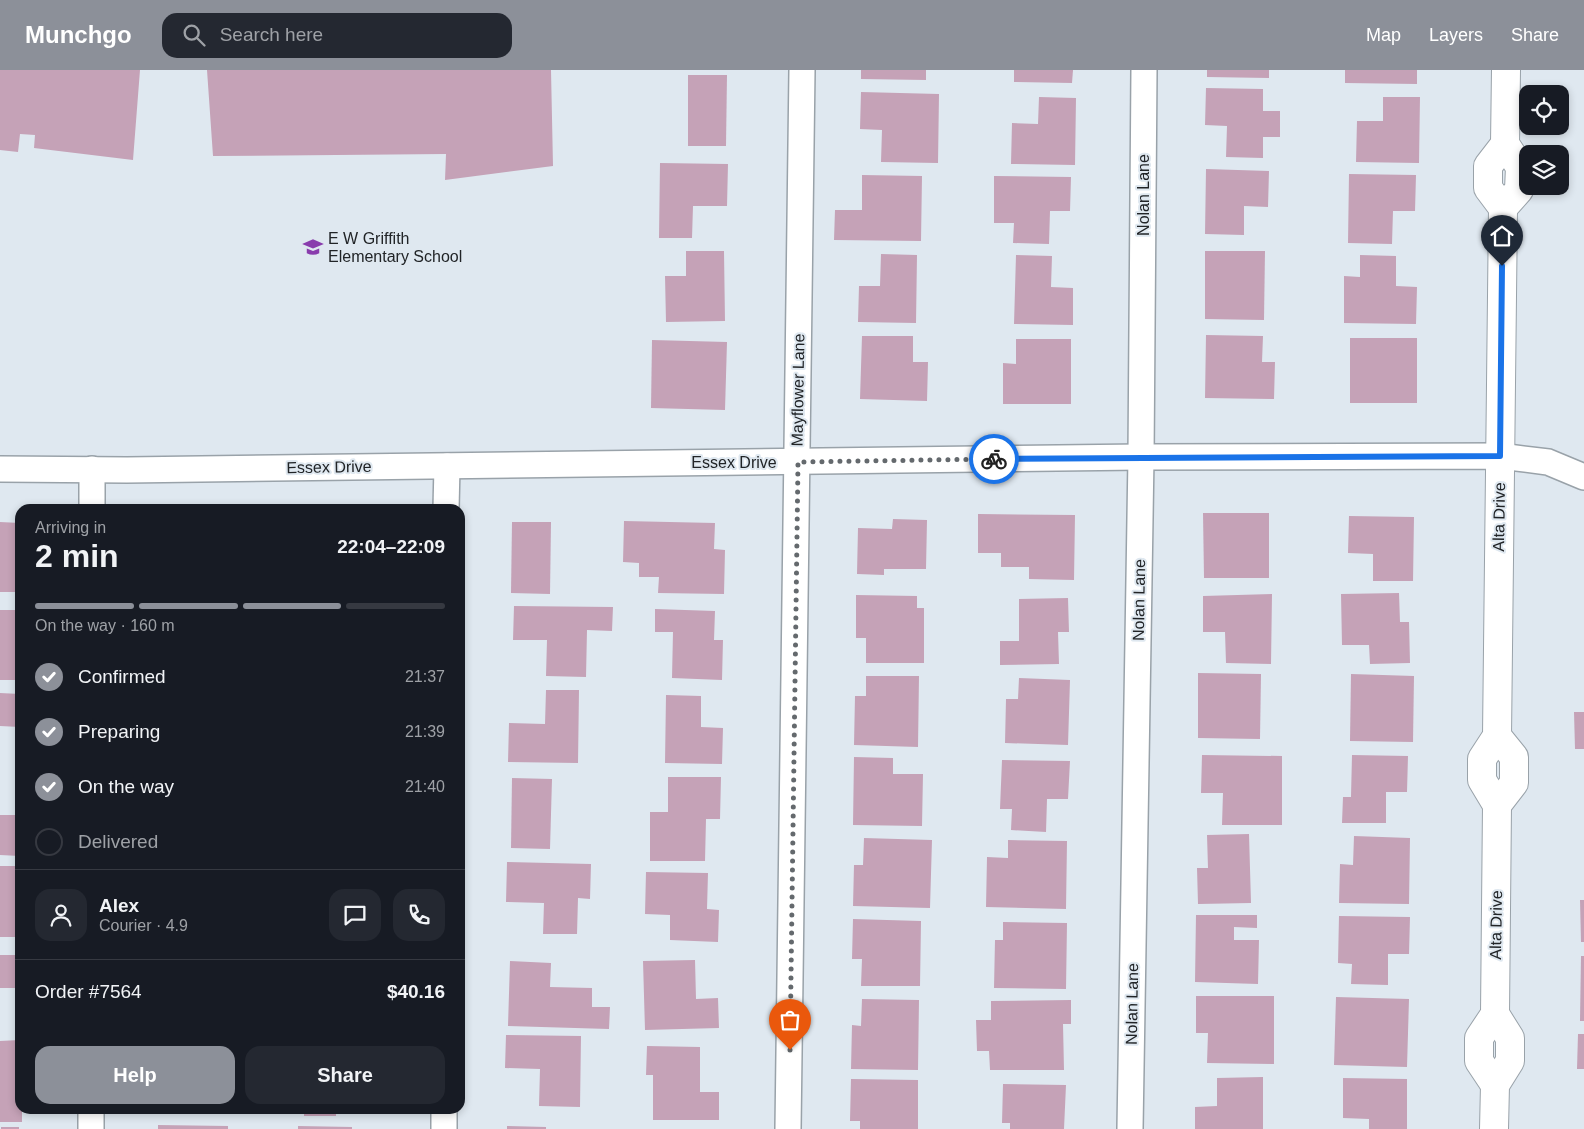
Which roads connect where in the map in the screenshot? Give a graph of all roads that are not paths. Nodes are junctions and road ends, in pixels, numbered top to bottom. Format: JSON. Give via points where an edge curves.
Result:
{"nodes":[{"id":1,"x":802,"y":70,"type":"edge"},
{"id":2,"x":1144,"y":70,"type":"edge"},
{"id":3,"x":1506,"y":70,"type":"edge"},
{"id":4,"x":1500,"y":456,"type":"junction"},
{"id":5,"x":1141,"y":457,"type":"junction"},
{"id":6,"x":798,"y":462,"type":"junction"},
{"id":7,"x":447,"y":466,"type":"junction"},
{"id":8,"x":0,"y":469,"type":"edge"},
{"id":9,"x":92,"y":469,"type":"junction"},
{"id":10,"x":1584,"y":477,"type":"edge"},
{"id":11,"x":92,"y":504,"type":"edge"},
{"id":12,"x":446,"y":504,"type":"edge"},
{"id":13,"x":92,"y":1114,"type":"edge"},
{"id":14,"x":444,"y":1114,"type":"edge"},
{"id":15,"x":92,"y":1129,"type":"edge"},
{"id":16,"x":444,"y":1129,"type":"edge"},
{"id":17,"x":788,"y":1129,"type":"edge"},
{"id":18,"x":1130,"y":1129,"type":"edge"},
{"id":19,"x":1494,"y":1129,"type":"edge"}],
"edges":[{"from":1,"to":6,"type":"street","name":"Mayflower Lane"},
{"from":2,"to":5,"type":"street","name":"Nolan Lane"},
{"from":3,"to":4,"type":"main road","name":"Alta Drive","via":[[1505,144],[1520,167],[1519,190],[1502,208]]},
{"from":4,"to":5,"type":"street","name":"Essex Drive"},
{"from":4,"to":10,"type":"street","name":"Essex Drive","via":[[1548,462]]},
{"from":4,"to":19,"type":"main road","name":"Alta Drive","via":[[1497,736],[1514,757],[1514,783],[1497,805],[1495,1014],[1510,1038],[1510,1061],[1495,1085]]},
{"from":5,"to":6,"type":"street","name":"Essex Drive"},
{"from":5,"to":18,"type":"street","name":"Nolan Lane"},
{"from":6,"to":7,"type":"street","name":"Essex Drive"},
{"from":6,"to":17,"type":"street","name":"Mayflower Lane"},
{"from":7,"to":9,"type":"street","name":"Essex Drive"},
{"from":7,"to":12,"type":"street"},
{"from":8,"to":9,"type":"street","name":"Essex Drive"},
{"from":9,"to":11,"type":"street"},
{"from":13,"to":15,"type":"street"},
{"from":14,"to":16,"type":"street"}]}
